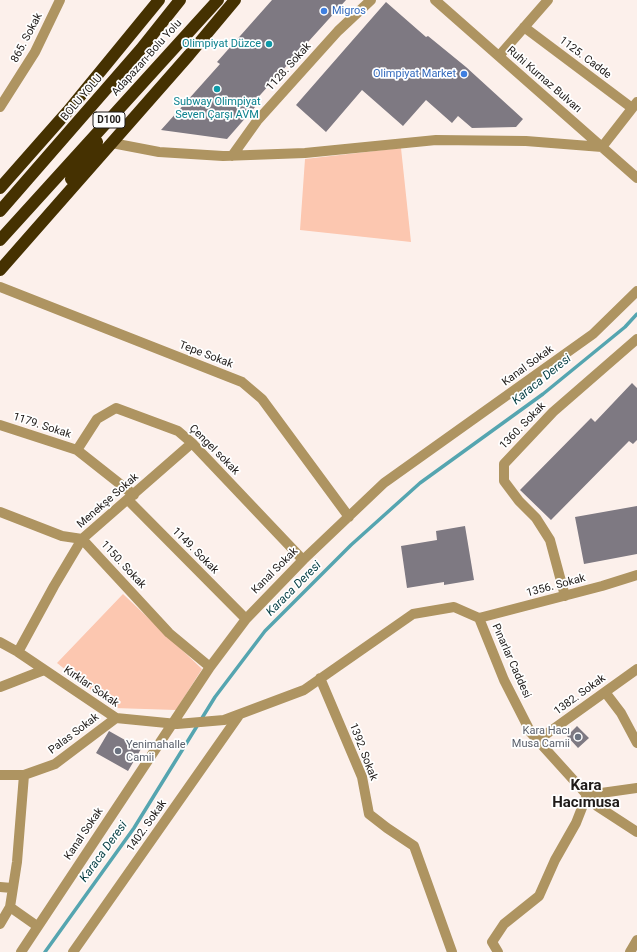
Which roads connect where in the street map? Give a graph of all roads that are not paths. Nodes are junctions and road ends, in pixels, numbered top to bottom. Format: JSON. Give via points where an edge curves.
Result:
{"nodes":[{"id":1,"x":60,"y":0,"type":"edge"},
{"id":2,"x":159,"y":0,"type":"edge"},
{"id":3,"x":180,"y":0,"type":"edge"},
{"id":4,"x":218,"y":0,"type":"edge"},
{"id":5,"x":235,"y":0,"type":"edge"},
{"id":6,"x":371,"y":0,"type":"edge"},
{"id":7,"x":548,"y":0,"type":"edge"},
{"id":8,"x":438,"y":1,"type":"edge"},
{"id":9,"x":524,"y":27,"type":"junction"},
{"id":10,"x":499,"y":56,"type":"junction"},
{"id":11,"x":113,"y":82,"type":"junction"},
{"id":12,"x":124,"y":102,"type":"junction"},
{"id":13,"x":634,"y":105,"type":"edge"},
{"id":14,"x":0,"y":107,"type":"edge"},
{"id":15,"x":112,"y":143,"type":"junction"},
{"id":16,"x":602,"y":147,"type":"junction"},
{"id":17,"x":232,"y":156,"type":"junction"},
{"id":18,"x":637,"y":178,"type":"edge"},
{"id":19,"x":0,"y":188,"type":"edge"},
{"id":20,"x":0,"y":211,"type":"edge"},
{"id":21,"x":41,"y":223,"type":"junction"},
{"id":22,"x":0,"y":240,"type":"edge"},
{"id":23,"x":0,"y":270,"type":"edge"},
{"id":24,"x":0,"y":287,"type":"edge"},
{"id":25,"x":637,"y":291,"type":"edge"},
{"id":26,"x":637,"y":339,"type":"edge"},
{"id":27,"x":0,"y":425,"type":"edge"},
{"id":28,"x":192,"y":443,"type":"junction"},
{"id":29,"x":77,"y":450,"type":"junction"},
{"id":30,"x":131,"y":497,"type":"junction"},
{"id":31,"x":0,"y":512,"type":"edge"},
{"id":32,"x":349,"y":517,"type":"junction"},
{"id":33,"x":82,"y":540,"type":"junction"},
{"id":34,"x":303,"y":560,"type":"junction"},
{"id":35,"x":637,"y":575,"type":"edge"},
{"id":36,"x":565,"y":596,"type":"junction"},
{"id":37,"x":480,"y":618,"type":"junction"},
{"id":38,"x":246,"y":619,"type":"junction"},
{"id":39,"x":0,"y":642,"type":"edge"},
{"id":40,"x":18,"y":652,"type":"junction"},
{"id":41,"x":210,"y":667,"type":"junction"},
{"id":42,"x":637,"y":669,"type":"edge"},
{"id":43,"x":44,"y":670,"type":"junction"},
{"id":44,"x":320,"y":678,"type":"junction"},
{"id":45,"x":0,"y":687,"type":"edge"},
{"id":46,"x":605,"y":692,"type":"junction"},
{"id":47,"x":240,"y":714,"type":"junction"},
{"id":48,"x":116,"y":718,"type":"junction"},
{"id":49,"x":224,"y":720,"type":"joint"},
{"id":50,"x":175,"y":723,"type":"junction"},
{"id":51,"x":538,"y":740,"type":"junction"},
{"id":52,"x":637,"y":743,"type":"edge"},
{"id":53,"x":0,"y":775,"type":"edge"},
{"id":54,"x":24,"y":775,"type":"junction"},
{"id":55,"x":637,"y":788,"type":"edge"},
{"id":56,"x":587,"y":795,"type":"junction"},
{"id":57,"x":637,"y":832,"type":"edge"},
{"id":58,"x":0,"y":887,"type":"edge"},
{"id":59,"x":12,"y":888,"type":"junction"},
{"id":60,"x":10,"y":907,"type":"junction"},
{"id":61,"x":0,"y":924,"type":"edge"},
{"id":62,"x":37,"y":926,"type":"junction"},
{"id":63,"x":637,"y":940,"type":"edge"},
{"id":64,"x":21,"y":952,"type":"edge"},
{"id":65,"x":73,"y":952,"type":"edge"},
{"id":66,"x":452,"y":952,"type":"edge"},
{"id":67,"x":498,"y":952,"type":"edge"},
{"id":68,"x":630,"y":952,"type":"edge"}],
"edges":[{"from":1,"to":14,"type":"street","name":"865. Sokak","via":[[35,52]]},
{"from":2,"to":19,"type":"highway","via":[[73,105]]},
{"from":3,"to":11,"type":"highway","name":"BOLU YOLU","number":"D100"},
{"from":4,"to":12,"type":"highway","name":"Adapazarı-Bolu Yolu","number":"D100"},
{"from":5,"to":15,"type":"highway"},
{"from":6,"to":17,"type":"street","name":"1128. Sokak","via":[[338,31],[257,120]]},
{"from":7,"to":9,"type":"street"},
{"from":8,"to":10,"type":"street","name":"Ruhi Kurnaz Bulvarı"},
{"from":9,"to":10,"type":"street"},
{"from":9,"to":13,"type":"street","name":"1125. Cadde"},
{"from":10,"to":16,"type":"street","name":"Ruhi Kurnaz Bulvarı"},
{"from":11,"to":19,"type":"highway"},
{"from":11,"to":20,"type":"highway","name":"BOLU YOLU","number":"D100"},
{"from":12,"to":21,"type":"highway"},
{"from":12,"to":22,"type":"highway","name":"Adapazarı-Bolu Yolu","number":"D100"},
{"from":13,"to":16,"type":"street"},
{"from":15,"to":17,"type":"street","via":[[159,152]]},
{"from":15,"to":21,"type":"highway"},
{"from":16,"to":17,"type":"street","via":[[526,141],[436,140]]},
{"from":16,"to":18,"type":"street","name":"Ruhi Kurnaz Bulvarı"},
{"from":21,"to":23,"type":"highway"},
{"from":24,"to":32,"type":"street","name":"Tepe Sokak","via":[[242,382],[262,399]]},
{"from":25,"to":32,"type":"street","name":"Kanal Sokak","via":[[593,334],[384,484]]},
{"from":26,"to":36,"type":"street","name":"1360. Sokak","via":[[553,412],[504,464],[504,481],[536,518],[550,540]]},
{"from":27,"to":29,"type":"street","name":"1179. Sokak"},
{"from":28,"to":29,"type":"street","name":"Çengel sokak","via":[[178,432],[116,408],[97,419]]},
{"from":28,"to":30,"type":"street","name":"Menekşe Sokak"},
{"from":28,"to":34,"type":"street","name":"Çengel sokak"},
{"from":29,"to":30,"type":"street"},
{"from":30,"to":33,"type":"street","name":"Menekşe Sokak"},
{"from":30,"to":38,"type":"street","name":"1149. Sokak"},
{"from":31,"to":33,"type":"street","via":[[62,536]]},
{"from":32,"to":34,"type":"street","name":"Kanal Sokak"},
{"from":33,"to":40,"type":"street","name":"Menekşe Sokak"},
{"from":33,"to":41,"type":"street","name":"1150. Sokak","via":[[169,633]]},
{"from":34,"to":38,"type":"street","name":"Kanal Sokak"},
{"from":35,"to":36,"type":"street","name":"1356. Sokak"},
{"from":36,"to":37,"type":"street","name":"1356. Sokak"},
{"from":37,"to":44,"type":"street","name":"Pınarlar Caddesi","via":[[454,607],[413,614]]},
{"from":37,"to":51,"type":"street","name":"Pınarlar Caddesi","via":[[504,680],[531,733]]},
{"from":38,"to":41,"type":"street","name":"Kanal Sokak"},
{"from":39,"to":40,"type":"street","name":"Kırklar Sokak"},
{"from":40,"to":43,"type":"street","name":"Kırklar Sokak"},
{"from":41,"to":50,"type":"street","name":"Kanal Sokak"},
{"from":42,"to":46,"type":"street","name":"1382. Sokak"},
{"from":43,"to":45,"type":"street"},
{"from":43,"to":48,"type":"street","name":"Kırklar Sokak"},
{"from":44,"to":47,"type":"street","name":"Pınarlar Caddesi","via":[[304,690]]},
{"from":44,"to":66,"type":"street","name":"1392. Sokak","via":[[362,777],[369,814],[414,846]]},
{"from":46,"to":51,"type":"street","name":"1382. Sokak"},
{"from":46,"to":52,"type":"street","via":[[621,712]]},
{"from":47,"to":49,"type":"street","name":"Pınarlar Caddesi"},
{"from":47,"to":65,"type":"street","name":"1402. Sokak"},
{"from":48,"to":50,"type":"street","name":"Kırklar Sokak"},
{"from":48,"to":54,"type":"street","name":"Palas Sokak","via":[[55,764]]},
{"from":49,"to":50,"type":"street","name":"Kırklar Sokak"},
{"from":50,"to":62,"type":"street","name":"Kanal Sokak"},
{"from":51,"to":56,"type":"street","name":"Pınarlar Caddesi"},
{"from":53,"to":54,"type":"street","name":"Palas Sokak"},
{"from":54,"to":59,"type":"street","via":[[17,862]]},
{"from":55,"to":56,"type":"street"},
{"from":56,"to":57,"type":"street","name":"Pınarlar Caddesi","via":[[597,806]]},
{"from":56,"to":67,"type":"street","via":[[576,823],[555,860],[539,896],[504,924],[492,942]]},
{"from":58,"to":59,"type":"street"},
{"from":59,"to":60,"type":"street"},
{"from":60,"to":61,"type":"street"},
{"from":60,"to":62,"type":"street"},
{"from":62,"to":64,"type":"street","name":"Kanal Sokak"},
{"from":63,"to":68,"type":"street"}]}
